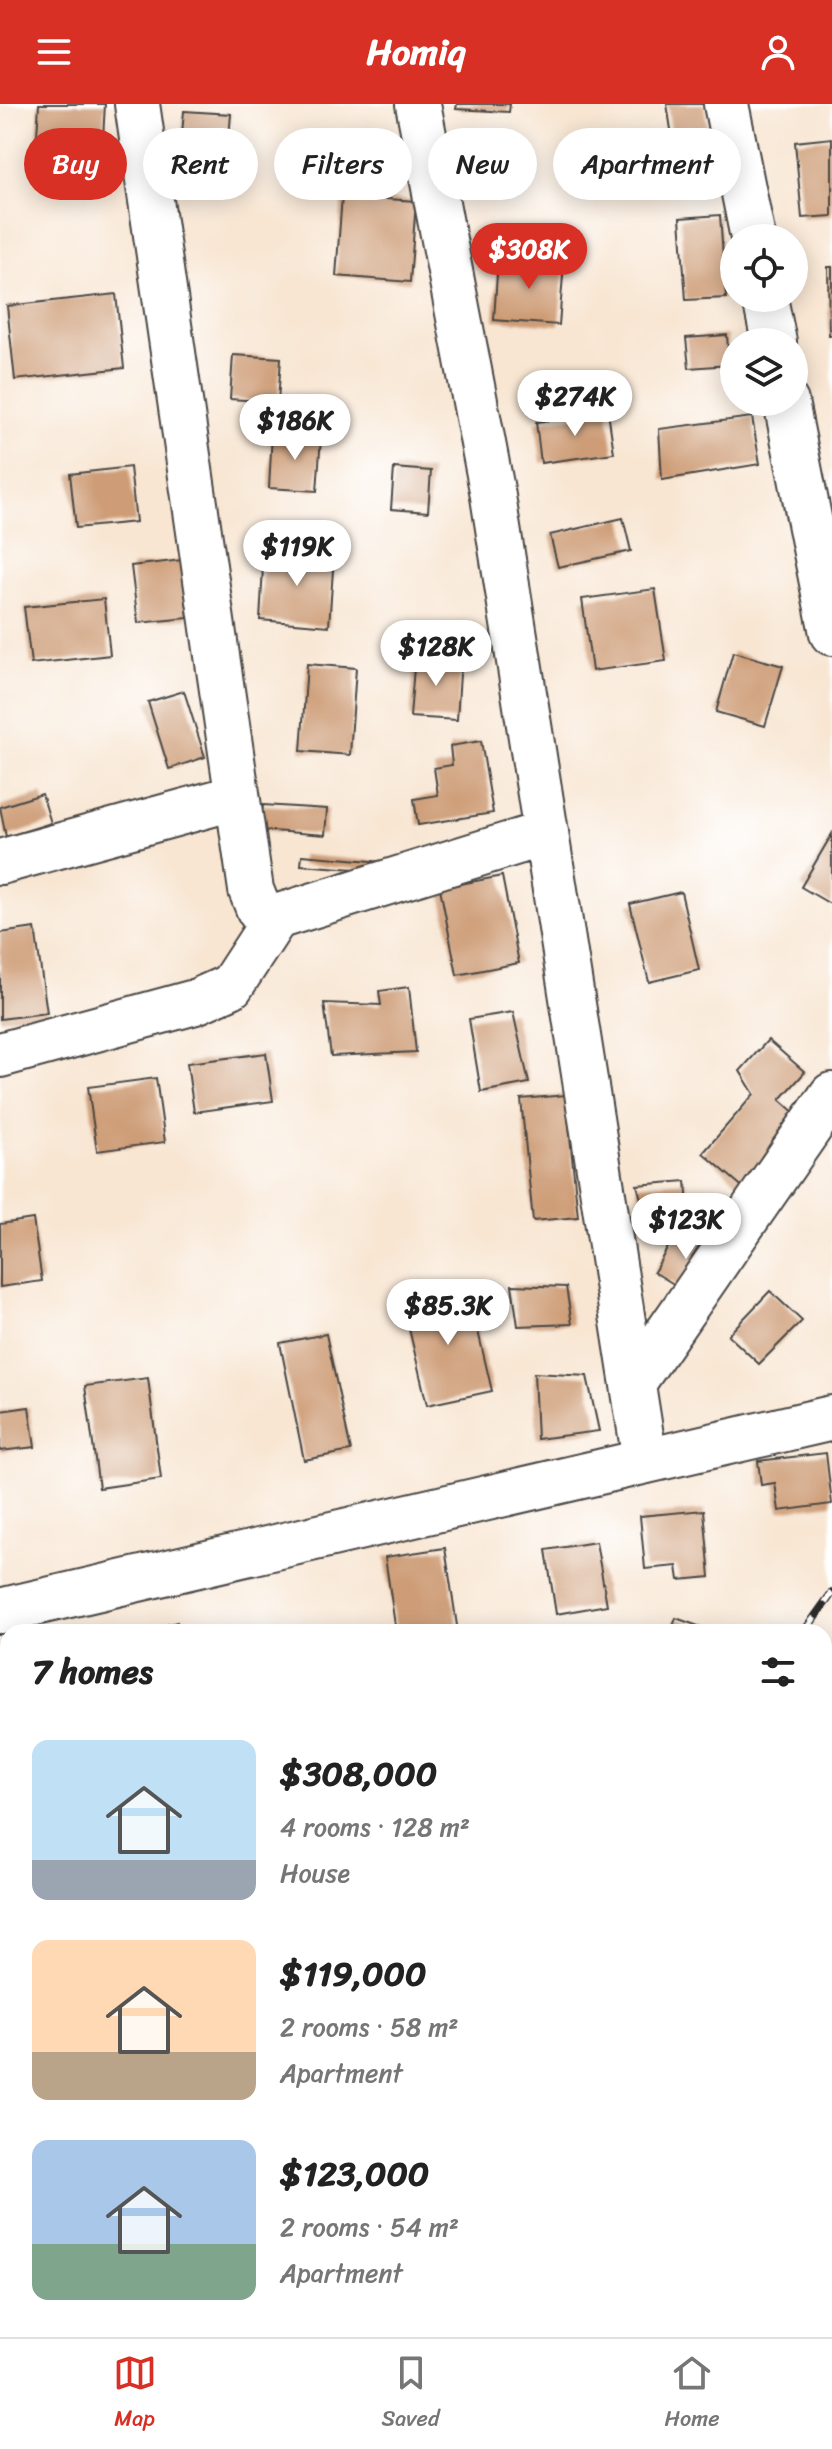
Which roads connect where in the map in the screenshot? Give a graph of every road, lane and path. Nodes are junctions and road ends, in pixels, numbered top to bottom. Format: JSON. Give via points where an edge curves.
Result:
{"nodes":[{"id":1,"x":137,"y":104,"type":"edge"},
{"id":2,"x":418,"y":104,"type":"edge"},
{"id":3,"x":726,"y":104,"type":"edge"},
{"id":4,"x":750,"y":224,"type":"edge"},
{"id":5,"x":789,"y":416,"type":"edge"},
{"id":6,"x":832,"y":633,"type":"edge"},
{"id":7,"x":237,"y":797,"type":"junction"},
{"id":8,"x":546,"y":833,"type":"junction"},
{"id":9,"x":0,"y":862,"type":"edge"},
{"id":10,"x":276,"y":917,"type":"junction"},
{"id":11,"x":0,"y":1055,"type":"edge"},
{"id":12,"x":832,"y":1095,"type":"edge"},
{"id":13,"x":633,"y":1383,"type":"junction"},
{"id":14,"x":832,"y":1418,"type":"edge"},
{"id":15,"x":645,"y":1461,"type":"junction"},
{"id":16,"x":0,"y":1611,"type":"edge"}],
"edges":[{"from":1,"to":7,"type":"street"},
{"from":2,"to":8,"type":"street","via":[[492,490]]},
{"from":3,"to":4,"type":"street"},
{"from":5,"to":6,"type":"street"},
{"from":7,"to":9,"type":"street"},
{"from":7,"to":10,"type":"street","via":[[251,890],[259,910]]},
{"from":8,"to":10,"type":"street"},
{"from":8,"to":13,"type":"street"},
{"from":10,"to":11,"type":"street","via":[[231,986],[195,1002]]},
{"from":12,"to":13,"type":"street"},
{"from":13,"to":15,"type":"street"},
{"from":14,"to":15,"type":"street"},
{"from":15,"to":16,"type":"street"}]}
